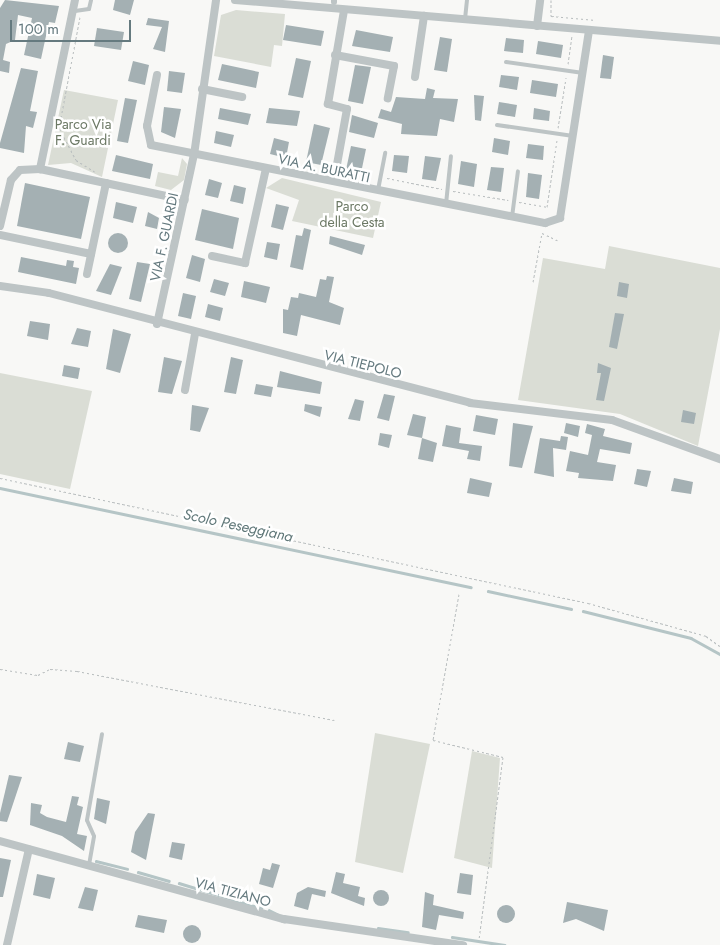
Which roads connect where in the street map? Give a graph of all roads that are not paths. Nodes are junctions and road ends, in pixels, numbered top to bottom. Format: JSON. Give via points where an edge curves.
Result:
{"nodes":[{"id":1,"x":75,"y":0,"type":"edge"},
{"id":2,"x":91,"y":0,"type":"edge"},
{"id":3,"x":216,"y":0,"type":"edge"},
{"id":4,"x":235,"y":0,"type":"edge"},
{"id":5,"x":467,"y":0,"type":"edge"},
{"id":6,"x":540,"y":0,"type":"edge"},
{"id":7,"x":79,"y":10,"type":"junction"},
{"id":8,"x":344,"y":10,"type":"junction"},
{"id":9,"x":424,"y":16,"type":"junction"},
{"id":10,"x":465,"y":19,"type":"junction"},
{"id":11,"x":537,"y":26,"type":"junction"},
{"id":12,"x":589,"y":30,"type":"junction"},
{"id":13,"x":720,"y":41,"type":"edge"},
{"id":14,"x":335,"y":55,"type":"junction"},
{"id":15,"x":506,"y":62,"type":"dead end"},
{"id":16,"x":583,"y":73,"type":"junction"},
{"id":17,"x":157,"y":75,"type":"dead end"},
{"id":18,"x":415,"y":77,"type":"dead end"},
{"id":19,"x":202,"y":89,"type":"junction"},
{"id":20,"x":242,"y":97,"type":"dead end"},
{"id":21,"x":388,"y":98,"type":"dead end"},
{"id":22,"x":497,"y":126,"type":"dead end"},
{"id":23,"x":573,"y":136,"type":"junction"},
{"id":24,"x":385,"y":153,"type":"dead end"},
{"id":25,"x":194,"y":156,"type":"junction"},
{"id":26,"x":452,"y":156,"type":"dead end"},
{"id":27,"x":40,"y":168,"type":"junction"},
{"id":28,"x":266,"y":168,"type":"junction"},
{"id":29,"x":336,"y":170,"type":"dead end"},
{"id":30,"x":518,"y":171,"type":"dead end"},
{"id":31,"x":104,"y":180,"type":"junction"},
{"id":32,"x":377,"y":192,"type":"junction"},
{"id":33,"x":184,"y":200,"type":"junction"},
{"id":34,"x":446,"y":206,"type":"junction"},
{"id":35,"x":512,"y":217,"type":"junction"},
{"id":36,"x":0,"y":226,"type":"edge"},
{"id":37,"x":0,"y":235,"type":"edge"},
{"id":38,"x":91,"y":254,"type":"junction"},
{"id":39,"x":212,"y":256,"type":"dead end"},
{"id":40,"x":87,"y":274,"type":"dead end"},
{"id":41,"x":0,"y":286,"type":"edge"},
{"id":42,"x":157,"y":324,"type":"junction"},
{"id":43,"x":195,"y":334,"type":"junction"},
{"id":44,"x":185,"y":390,"type":"dead end"},
{"id":45,"x":720,"y":459,"type":"edge"},
{"id":46,"x":102,"y":734,"type":"dead end"},
{"id":47,"x":0,"y":841,"type":"edge"},
{"id":48,"x":29,"y":849,"type":"junction"},
{"id":49,"x":89,"y":865,"type":"junction"},
{"id":50,"x":7,"y":945,"type":"edge"},
{"id":51,"x":463,"y":945,"type":"edge"}],
"edges":[{"from":1,"to":7,"type":"street"},
{"from":2,"to":7,"type":"lane","via":[[89,9]]},
{"from":3,"to":19,"type":"street","name":"VIA F. GUARDI"},
{"from":4,"to":8,"type":"street"},
{"from":5,"to":10,"type":"lane"},
{"from":6,"to":11,"type":"street"},
{"from":7,"to":27,"type":"street"},
{"from":8,"to":9,"type":"street"},
{"from":8,"to":14,"type":"street"},
{"from":9,"to":10,"type":"street"},
{"from":9,"to":18,"type":"street"},
{"from":10,"to":11,"type":"street"},
{"from":11,"to":12,"type":"street"},
{"from":12,"to":13,"type":"street"},
{"from":12,"to":16,"type":"street","name":"VIA A. BURATTI"},
{"from":14,"to":21,"type":"street","via":[[394,66]]},
{"from":14,"to":29,"type":"street","via":[[328,104],[347,109]]},
{"from":15,"to":16,"type":"lane"},
{"from":16,"to":23,"type":"street","name":"VIA A. BURATTI"},
{"from":17,"to":25,"type":"street","via":[[147,139],[151,145]]},
{"from":19,"to":20,"type":"street"},
{"from":19,"to":25,"type":"street","name":"VIA F. GUARDI"},
{"from":22,"to":23,"type":"lane"},
{"from":23,"to":35,"type":"street","name":"VIA A. BURATTI","via":[[560,218],[546,223]]},
{"from":24,"to":32,"type":"lane","name":"VIA A. BURATTI"},
{"from":25,"to":28,"type":"street","name":"VIA A. BURATTI"},
{"from":25,"to":33,"type":"street","name":"VIA F. GUARDI"},
{"from":26,"to":34,"type":"lane"},
{"from":27,"to":31,"type":"street"},
{"from":27,"to":36,"type":"street","via":[[20,170],[11,180]]},
{"from":28,"to":32,"type":"street","name":"VIA A. BURATTI"},
{"from":28,"to":39,"type":"street","name":"VIA A. BURATTI","via":[[245,264]]},
{"from":30,"to":35,"type":"lane"},
{"from":31,"to":33,"type":"street"},
{"from":31,"to":38,"type":"street"},
{"from":32,"to":34,"type":"street","name":"VIA A. BURATTI"},
{"from":33,"to":42,"type":"street","name":"VIA F. GUARDI"},
{"from":34,"to":35,"type":"street","name":"VIA A. BURATTI"},
{"from":37,"to":38,"type":"street"},
{"from":38,"to":40,"type":"street"},
{"from":41,"to":42,"type":"street","name":"VIA TIEPOLO","via":[[49,293]]},
{"from":42,"to":43,"type":"street","name":"VIA TIEPOLO"},
{"from":43,"to":44,"type":"street"},
{"from":43,"to":45,"type":"street","name":"VIA TIEPOLO","via":[[470,403],[612,420]]},
{"from":46,"to":49,"type":"lane","via":[[88,820],[94,836]]},
{"from":47,"to":48,"type":"street","name":"VIA TIZIANO"},
{"from":48,"to":49,"type":"street","name":"VIA TIZIANO"},
{"from":48,"to":50,"type":"street"},
{"from":49,"to":51,"type":"street","name":"VIA TIZIANO","via":[[284,919]]}]}
